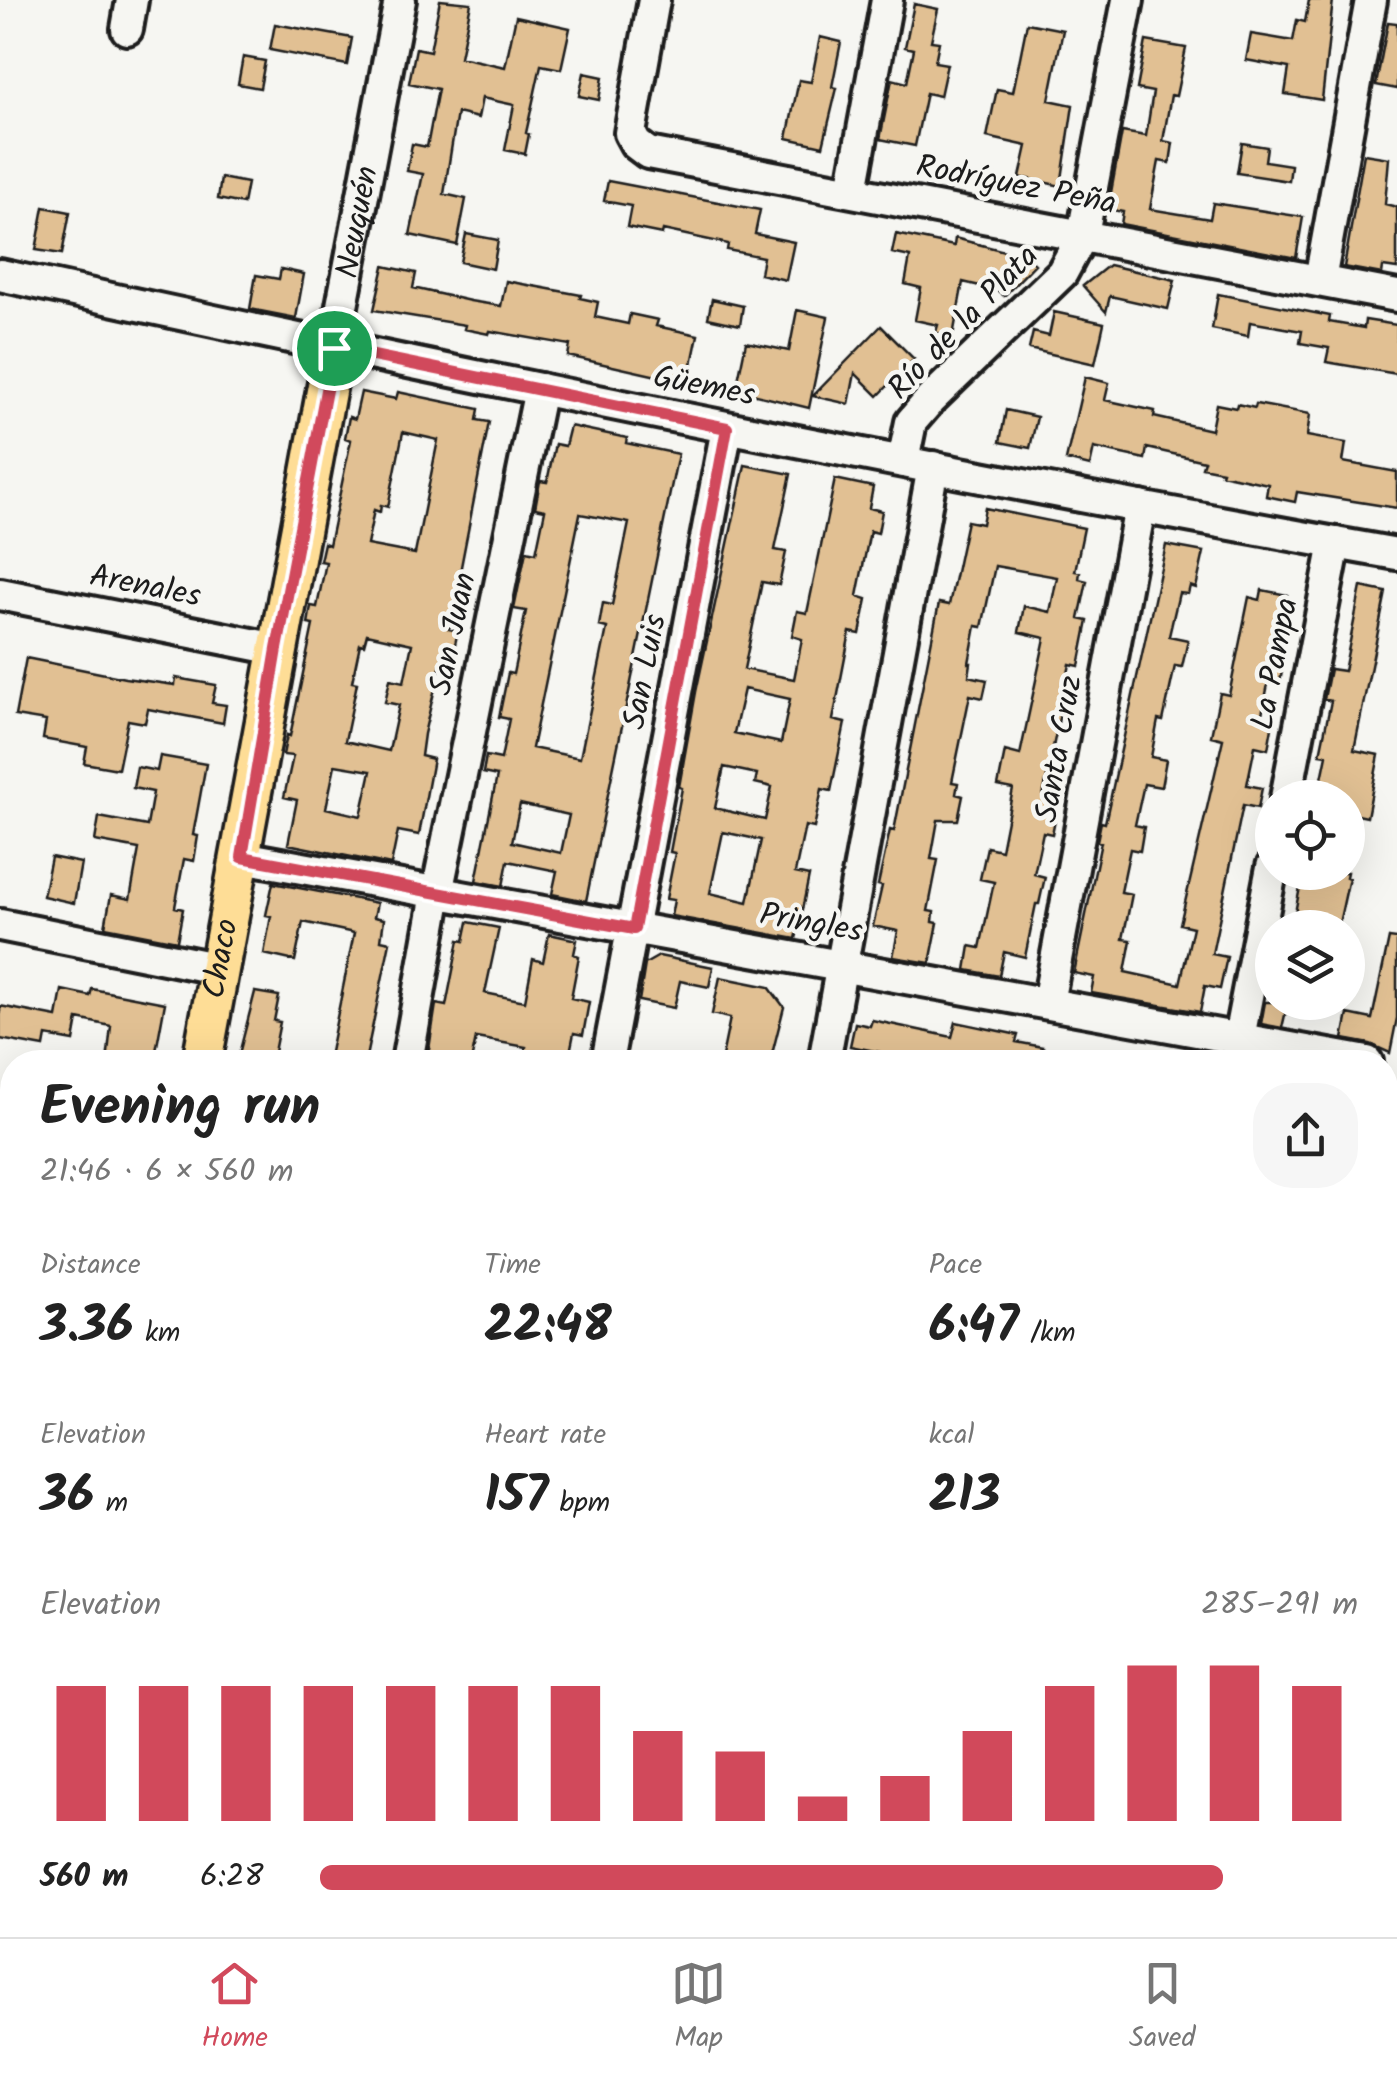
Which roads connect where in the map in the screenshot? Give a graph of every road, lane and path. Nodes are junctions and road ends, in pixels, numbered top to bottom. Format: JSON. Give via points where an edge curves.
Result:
{"nodes":[{"id":1,"x":400,"y":0,"type":"edge"},
{"id":2,"x":654,"y":0,"type":"edge"},
{"id":3,"x":887,"y":0,"type":"edge"},
{"id":4,"x":1128,"y":0,"type":"edge"},
{"id":5,"x":1371,"y":0,"type":"edge"},
{"id":6,"x":852,"y":190,"type":"junction"},
{"id":7,"x":1082,"y":234,"type":"junction"},
{"id":8,"x":0,"y":275,"type":"edge"},
{"id":9,"x":1320,"y":280,"type":"junction"},
{"id":10,"x":1397,"y":296,"type":"edge"},
{"id":11,"x":334,"y":348,"type":"junction"},
{"id":12,"x":540,"y":389,"type":"junction"},
{"id":13,"x":727,"y":428,"type":"junction"},
{"id":14,"x":918,"y":464,"type":"junction"},
{"id":15,"x":1140,"y":507,"type":"junction"},
{"id":16,"x":1335,"y":543,"type":"junction"},
{"id":17,"x":1397,"y":554,"type":"edge"},
{"id":18,"x":0,"y":594,"type":"edge"},
{"id":19,"x":277,"y":649,"type":"junction"},
{"id":20,"x":1289,"y":780,"type":"edge"},
{"id":21,"x":242,"y":857,"type":"junction"},
{"id":22,"x":1268,"y":890,"type":"edge"},
{"id":23,"x":437,"y":892,"type":"junction"},
{"id":24,"x":0,"y":925,"type":"edge"},
{"id":25,"x":634,"y":929,"type":"junction"},
{"id":26,"x":843,"y":965,"type":"junction"},
{"id":27,"x":220,"y":970,"type":"junction"},
{"id":28,"x":1048,"y":1003,"type":"junction"},
{"id":29,"x":1240,"y":1038,"type":"junction"},
{"id":30,"x":204,"y":1050,"type":"edge"},
{"id":31,"x":408,"y":1050,"type":"edge"},
{"id":32,"x":609,"y":1050,"type":"edge"},
{"id":33,"x":826,"y":1050,"type":"edge"},
{"id":34,"x":1304,"y":1050,"type":"edge"}],
"edges":[{"from":1,"to":11,"type":"street","name":"Neuquén"},
{"from":2,"to":6,"type":"street","name":"Rodríguez Peña","via":[[630,133],[636,144],[648,153]]},
{"from":3,"to":6,"type":"street"},
{"from":4,"to":7,"type":"street","name":"Río de la Plata"},
{"from":5,"to":9,"type":"street"},
{"from":6,"to":7,"type":"street","name":"Rodríguez Peña"},
{"from":7,"to":9,"type":"street","name":"Rodríguez Peña"},
{"from":7,"to":14,"type":"street","name":"Río de la Plata","via":[[1062,273],[911,422]]},
{"from":8,"to":11,"type":"street","name":"Güemes"},
{"from":9,"to":10,"type":"street","name":"Rodríguez Peña"},
{"from":11,"to":12,"type":"street","name":"Güemes"},
{"from":11,"to":19,"type":"main road","name":"Neuquén"},
{"from":12,"to":13,"type":"street","name":"Güemes"},
{"from":12,"to":23,"type":"street","name":"San Juan"},
{"from":13,"to":14,"type":"street","name":"Güemes"},
{"from":13,"to":25,"type":"street","name":"San Luis"},
{"from":14,"to":15,"type":"street","name":"Güemes"},
{"from":14,"to":26,"type":"street","name":"Río de la Plata"},
{"from":15,"to":16,"type":"street","name":"Güemes"},
{"from":15,"to":28,"type":"street","name":"Santa Cruz"},
{"from":16,"to":17,"type":"street","name":"Güemes"},
{"from":16,"to":20,"type":"street","name":"La Pampa"},
{"from":18,"to":19,"type":"street","name":"Arenales"},
{"from":19,"to":21,"type":"main road","name":"Neuquén"},
{"from":21,"to":23,"type":"street","name":"Pringles"},
{"from":21,"to":27,"type":"main road","name":"Chaco"},
{"from":22,"to":29,"type":"street"},
{"from":23,"to":25,"type":"street","name":"Pringles"},
{"from":23,"to":31,"type":"street","name":"San Juan"},
{"from":24,"to":27,"type":"street"},
{"from":25,"to":26,"type":"street","name":"Pringles"},
{"from":25,"to":32,"type":"street","name":"San Luis"},
{"from":26,"to":28,"type":"street","name":"Pringles"},
{"from":26,"to":33,"type":"street","name":"Río de la Plata"},
{"from":27,"to":30,"type":"main road","name":"Chaco"},
{"from":28,"to":29,"type":"street","name":"Pringles"},
{"from":29,"to":34,"type":"street","name":"Pringles"}]}
